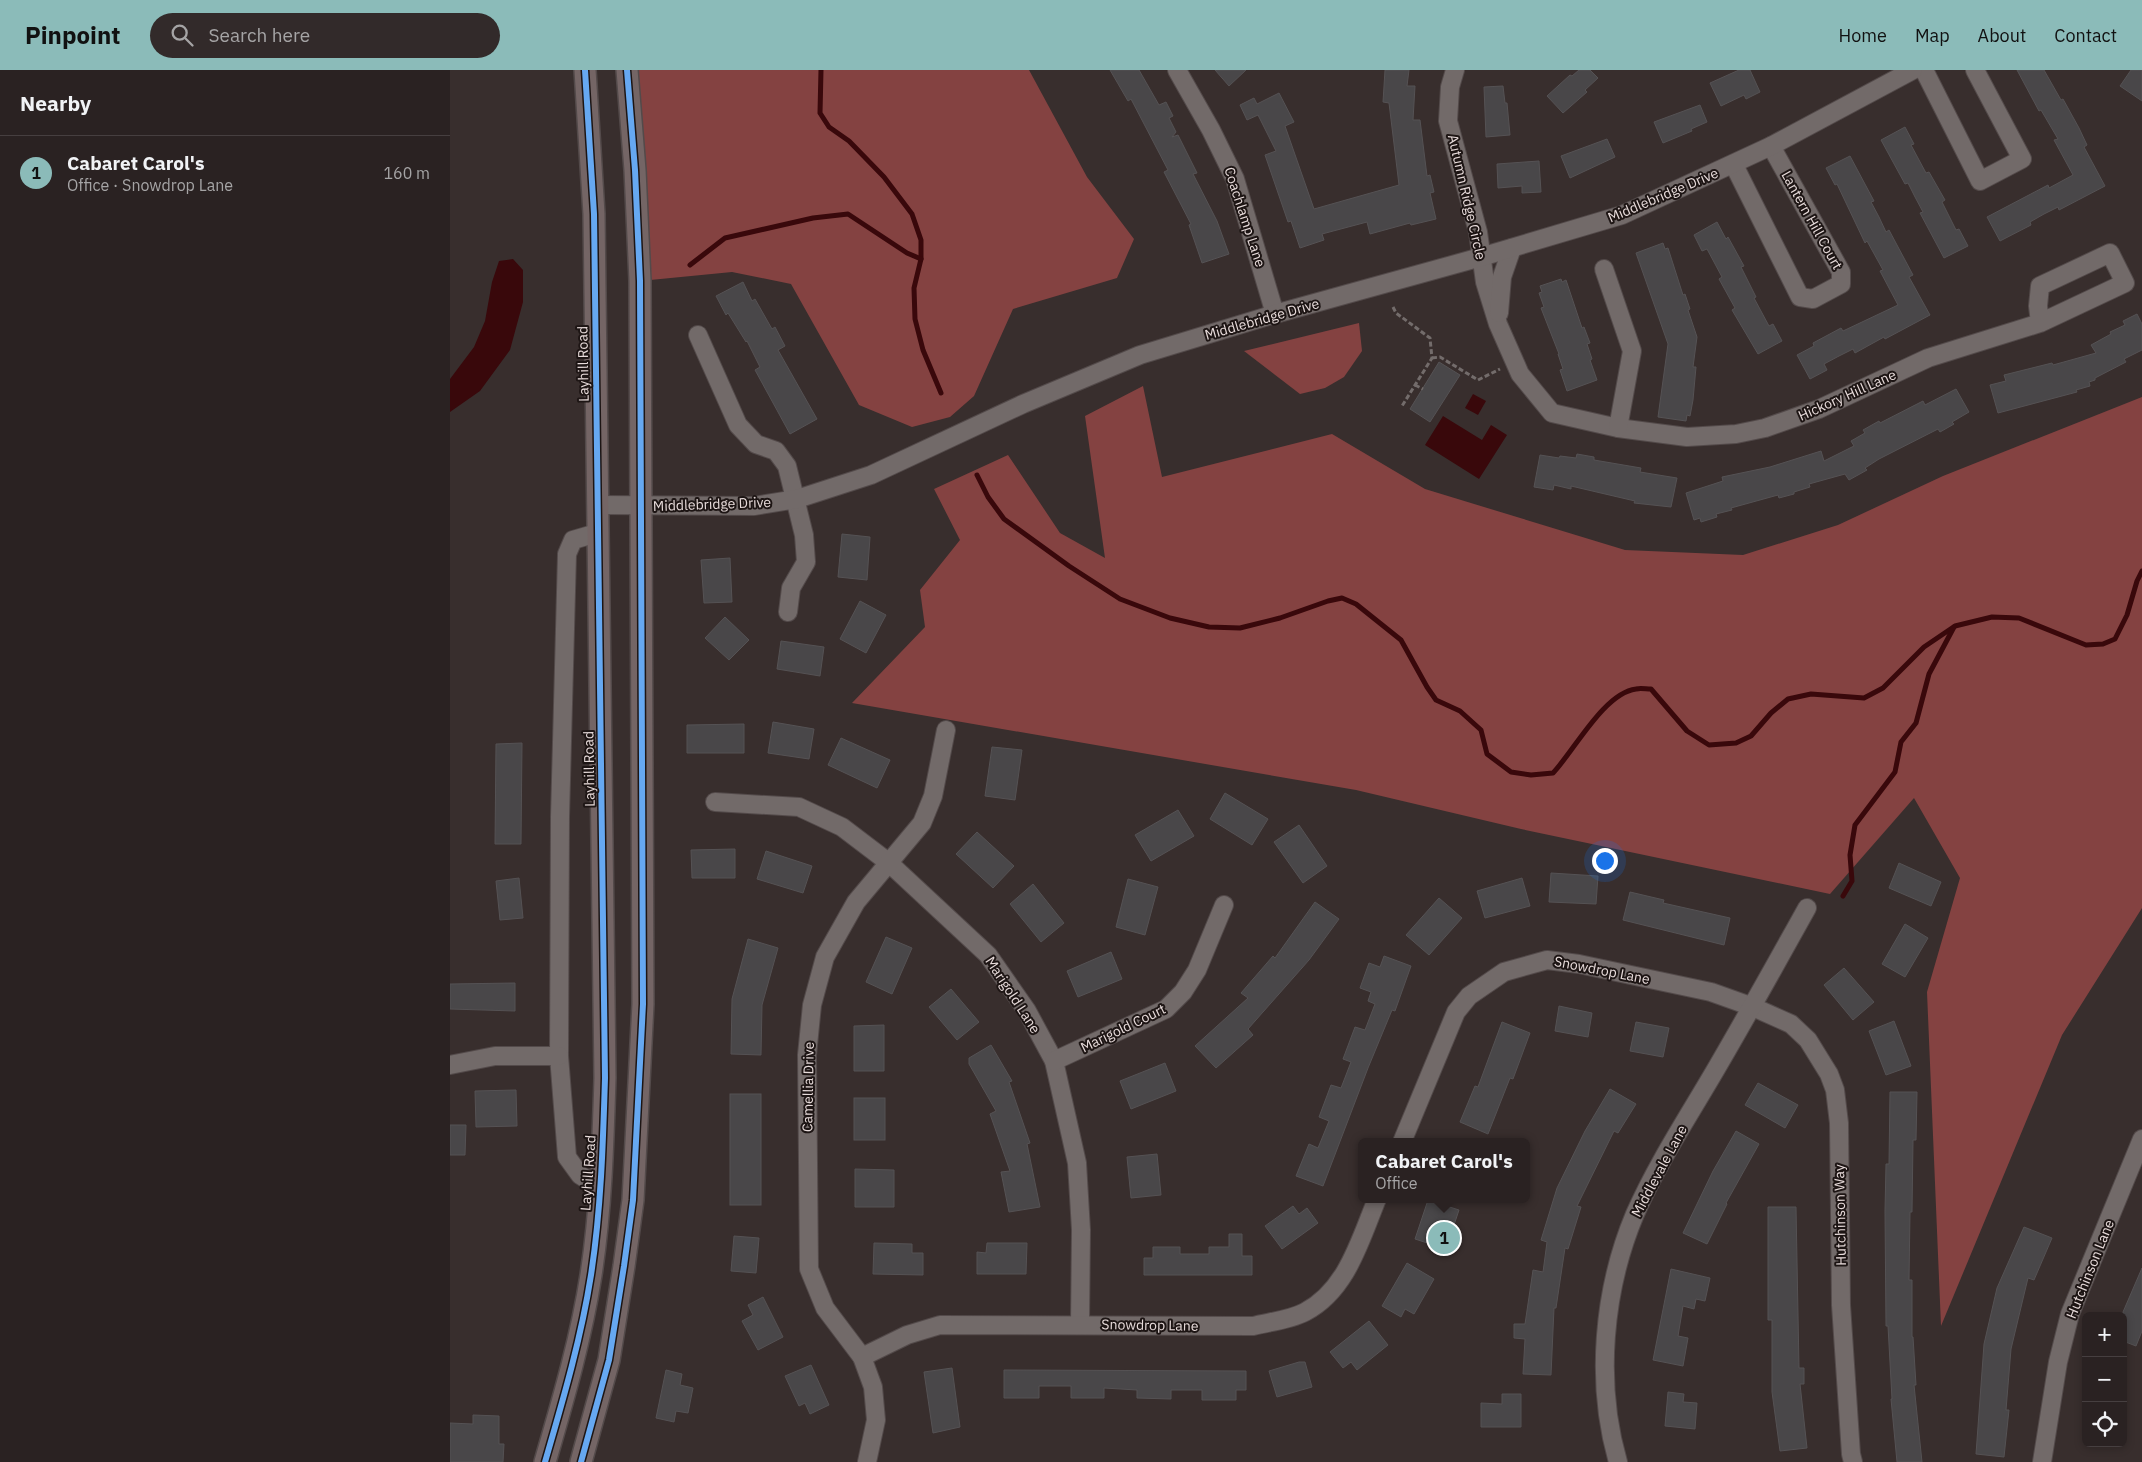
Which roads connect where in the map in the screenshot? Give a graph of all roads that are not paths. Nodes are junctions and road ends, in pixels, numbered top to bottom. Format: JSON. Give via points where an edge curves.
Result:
{"nodes":[{"id":1,"x":585,"y":70,"type":"edge"},
{"id":2,"x":627,"y":70,"type":"edge"},
{"id":3,"x":1177,"y":70,"type":"edge"},
{"id":4,"x":1455,"y":70,"type":"edge"},
{"id":5,"x":1913,"y":70,"type":"edge"},
{"id":6,"x":1924,"y":70,"type":"edge"},
{"id":7,"x":1976,"y":70,"type":"edge"},
{"id":8,"x":1771,"y":146,"type":"junction"},
{"id":9,"x":1734,"y":165,"type":"junction"},
{"id":10,"x":1512,"y":248,"type":"junction"},
{"id":11,"x":1481,"y":258,"type":"junction"},
{"id":12,"x":1604,"y":269,"type":"dead end"},
{"id":13,"x":1275,"y":314,"type":"junction"},
{"id":14,"x":2040,"y":323,"type":"junction"},
{"id":15,"x":1498,"y":324,"type":"junction"},
{"id":16,"x":698,"y":335,"type":"dead end"},
{"id":17,"x":1618,"y":428,"type":"junction"},
{"id":18,"x":797,"y":499,"type":"junction"},
{"id":19,"x":598,"y":505,"type":"junction"},
{"id":20,"x":640,"y":506,"type":"junction"},
{"id":21,"x":597,"y":533,"type":"junction"},
{"id":22,"x":788,"y":612,"type":"dead end"},
{"id":23,"x":946,"y":730,"type":"dead end"},
{"id":24,"x":715,"y":802,"type":"dead end"},
{"id":25,"x":888,"y":862,"type":"junction"},
{"id":26,"x":1224,"y":905,"type":"dead end"},
{"id":27,"x":1807,"y":908,"type":"dead end"},
{"id":28,"x":1753,"y":1006,"type":"junction"},
{"id":29,"x":559,"y":1056,"type":"junction"},
{"id":30,"x":1054,"y":1061,"type":"junction"},
{"id":31,"x":450,"y":1065,"type":"edge"},
{"id":32,"x":1404,"y":1138,"type":"edge"},
{"id":33,"x":2142,"y":1139,"type":"edge"},
{"id":34,"x":602,"y":1188,"type":"junction"},
{"id":35,"x":1375,"y":1203,"type":"edge"},
{"id":36,"x":1080,"y":1325,"type":"junction"},
{"id":37,"x":862,"y":1358,"type":"junction"},
{"id":38,"x":545,"y":1462,"type":"edge"},
{"id":39,"x":581,"y":1462,"type":"edge"},
{"id":40,"x":867,"y":1462,"type":"edge"},
{"id":41,"x":1618,"y":1462,"type":"edge"},
{"id":42,"x":1853,"y":1462,"type":"edge"},
{"id":43,"x":2042,"y":1462,"type":"edge"}],
"edges":[{"from":1,"to":19,"type":"main road","name":"Layhill Road","via":[[594,214]]},
{"from":2,"to":20,"type":"main road","via":[[640,281]]},
{"from":3,"to":13,"type":"street","name":"Coachlamp Lane","via":[[1235,179]]},
{"from":4,"to":11,"type":"street","name":"Autumn Ridge Circle","via":[[1450,87],[1448,121],[1478,232]]},
{"from":5,"to":8,"type":"street","name":"Middlebridge Drive"},
{"from":6,"to":7,"type":"street","via":[[1980,181],[2022,159]]},
{"from":8,"to":9,"type":"street","name":"Middlebridge Drive"},
{"from":8,"to":9,"type":"street","name":"Lantern Hill Court","via":[[1841,272],[1841,284],[1813,298],[1800,297]]},
{"from":9,"to":10,"type":"street","name":"Middlebridge Drive","via":[[1622,215]]},
{"from":10,"to":11,"type":"street","name":"Middlebridge Drive"},
{"from":10,"to":15,"type":"street","name":"Autumn Ridge Circle","via":[[1502,277]]},
{"from":11,"to":13,"type":"street","name":"Middlebridge Drive"},
{"from":11,"to":15,"type":"street","name":"Autumn Ridge Circle"},
{"from":12,"to":17,"type":"street","via":[[1632,351]]},
{"from":13,"to":18,"type":"street","name":"Middlebridge Drive","via":[[1140,355],[1022,404],[871,475]]},
{"from":14,"to":14,"type":"street","name":"Hickory Hill Lane","via":[[2125,283],[2110,252],[2040,286]]},
{"from":14,"to":17,"type":"street","name":"Hickory Hill Lane","via":[[1928,358],[1820,410],[1766,428],[1736,434],[1687,437]]},
{"from":15,"to":17,"type":"street","name":"Autumn Ridge Circle","via":[[1520,374],[1552,413]]},
{"from":16,"to":18,"type":"street","via":[[738,426],[756,444],[776,451],[787,466]]},
{"from":18,"to":20,"type":"street","name":"Middlebridge Drive","via":[[754,506]]},
{"from":18,"to":22,"type":"street","via":[[806,562],[791,588]]},
{"from":19,"to":20,"type":"street","name":"Middlebridge Drive"},
{"from":19,"to":21,"type":"main road","name":"Layhill Road"},
{"from":20,"to":39,"type":"main road","via":[[643,1004],[633,1190],[609,1360]]},
{"from":21,"to":29,"type":"street","via":[[573,540],[567,554],[560,817]]},
{"from":21,"to":34,"type":"main road","name":"Layhill Road","via":[[605,1078]]},
{"from":23,"to":25,"type":"street","name":"Camellia Drive","via":[[933,796],[922,823]]},
{"from":24,"to":25,"type":"street","name":"Marigold Lane","via":[[800,807],[842,827]]},
{"from":25,"to":30,"type":"street","name":"Marigold Lane","via":[[988,955],[1027,1011]]},
{"from":25,"to":37,"type":"street","name":"Camellia Drive","via":[[856,902],[825,957],[812,1006],[807,1055],[809,1270],[825,1308]]},
{"from":26,"to":30,"type":"street","name":"Marigold Court","via":[[1198,970],[1166,1009]]},
{"from":27,"to":28,"type":"street","name":"Middlevale Lane"},
{"from":28,"to":32,"type":"street","name":"Snowdrop Lane","via":[[1710,992],[1579,964],[1547,960],[1504,972],[1469,996],[1456,1012]]},
{"from":28,"to":41,"type":"street","name":"Middlevale Lane","via":[[1658,1167],[1635,1215],[1614,1281],[1605,1346],[1605,1395]]},
{"from":28,"to":42,"type":"street","name":"Hutchinson Way","via":[[1791,1024],[1808,1040],[1835,1090],[1839,1123],[1841,1306]]},
{"from":29,"to":31,"type":"street","via":[[495,1056]]},
{"from":29,"to":34,"type":"street","via":[[567,1157],[580,1175]]},
{"from":30,"to":36,"type":"street","name":"Marigold Lane","via":[[1077,1163],[1081,1230]]},
{"from":33,"to":43,"type":"street","name":"Hutchinson Lane","via":[[2070,1314],[2058,1362]]},
{"from":34,"to":38,"type":"main road","name":"Layhill Road","via":[[591,1275],[576,1351]]},
{"from":35,"to":36,"type":"street","name":"Snowdrop Lane","via":[[1347,1272],[1320,1302],[1303,1313],[1253,1326]]},
{"from":36,"to":37,"type":"street","name":"Snowdrop Lane","via":[[940,1325],[907,1335]]},
{"from":37,"to":40,"type":"street","name":"Camellia Drive","via":[[873,1387],[876,1420]]}]}
